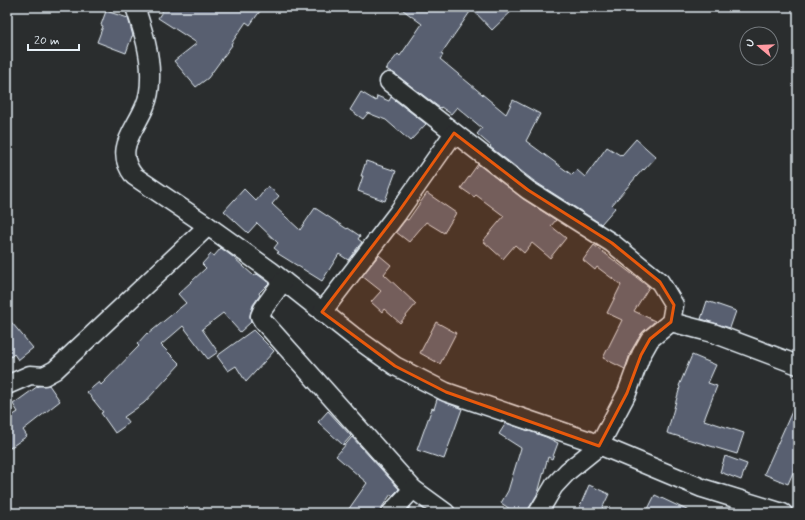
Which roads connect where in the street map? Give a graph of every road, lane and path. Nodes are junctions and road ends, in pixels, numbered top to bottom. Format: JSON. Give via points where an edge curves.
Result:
{"nodes":[{"id":1,"x":135,"y":7,"type":"edge"},
{"id":2,"x":389,"y":82,"type":"dead end"},
{"id":3,"x":454,"y":133,"type":"junction"},
{"id":4,"x":208,"y":226,"type":"junction"},
{"id":5,"x":283,"y":281,"type":"junction"},
{"id":6,"x":322,"y":312,"type":"junction"},
{"id":7,"x":671,"y":322,"type":"junction"},
{"id":8,"x":798,"y":364,"type":"edge"},
{"id":9,"x":7,"y":385,"type":"edge"},
{"id":10,"x":599,"y":446,"type":"junction"},
{"id":11,"x":413,"y":489,"type":"junction"},
{"id":12,"x":391,"y":513,"type":"edge"},
{"id":13,"x":446,"y":513,"type":"edge"},
{"id":14,"x":538,"y":513,"type":"edge"},
{"id":15,"x":783,"y":513,"type":"edge"}],
"edges":[{"from":1,"to":4,"type":"street","via":[[147,49],[150,79],[145,105],[126,144],[124,153],[128,169],[134,176]]},
{"from":2,"to":3,"type":"street"},
{"from":3,"to":6,"type":"street","via":[[397,214]]},
{"from":3,"to":7,"type":"street","via":[[528,190],[612,243],[660,282],[674,305]]},
{"from":4,"to":5,"type":"street"},
{"from":4,"to":9,"type":"street","via":[[55,370],[44,376],[30,375]]},
{"from":5,"to":6,"type":"street"},
{"from":5,"to":11,"type":"street","via":[[262,309],[260,316],[263,321]]},
{"from":6,"to":10,"type":"street","via":[[394,366],[446,392]]},
{"from":7,"to":8,"type":"street","via":[[714,334]]},
{"from":7,"to":10,"type":"street","via":[[650,339]]},
{"from":10,"to":14,"type":"street","via":[[554,486]]},
{"from":10,"to":15,"type":"street","via":[[702,488]]},
{"from":11,"to":12,"type":"street"},
{"from":11,"to":13,"type":"street"}]}
